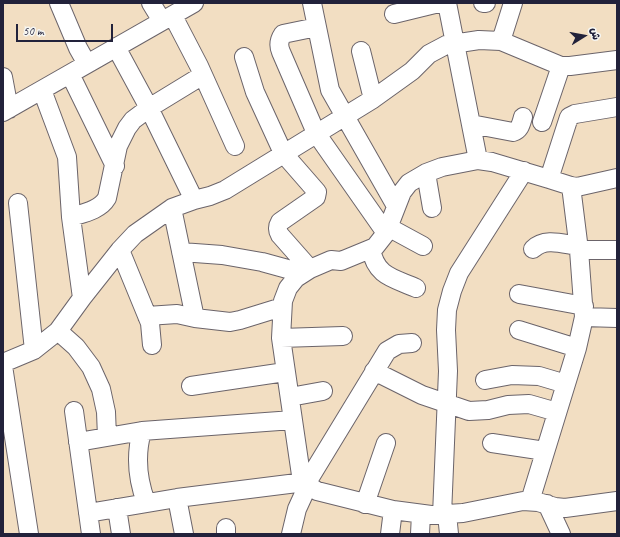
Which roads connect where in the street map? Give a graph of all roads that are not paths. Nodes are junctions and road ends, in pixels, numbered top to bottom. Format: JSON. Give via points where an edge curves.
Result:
{"nodes":[{"id":1,"x":59,"y":3,"type":"edge"},
{"id":2,"x":152,"y":3,"type":"edge"},
{"id":3,"x":194,"y":3,"type":"edge"},
{"id":4,"x":312,"y":3,"type":"edge"},
{"id":5,"x":439,"y":3,"type":"edge"},
{"id":6,"x":447,"y":3,"type":"edge"},
{"id":7,"x":482,"y":3,"type":"edge"},
{"id":8,"x":486,"y":3,"type":"edge"},
{"id":9,"x":513,"y":3,"type":"edge"},
{"id":10,"x":394,"y":14,"type":"dead end"},
{"id":11,"x":168,"y":18,"type":"junction"},
{"id":12,"x":317,"y":27,"type":"junction"},
{"id":13,"x":501,"y":41,"type":"junction"},
{"id":14,"x":455,"y":43,"type":"junction"},
{"id":15,"x":116,"y":47,"type":"junction"},
{"id":16,"x":361,"y":51,"type":"dead end"},
{"id":17,"x":244,"y":57,"type":"dead end"},
{"id":18,"x":617,"y":60,"type":"edge"},
{"id":19,"x":87,"y":64,"type":"junction"},
{"id":20,"x":561,"y":66,"type":"junction"},
{"id":21,"x":70,"y":74,"type":"junction"},
{"id":22,"x":203,"y":75,"type":"junction"},
{"id":23,"x":3,"y":77,"type":"edge"},
{"id":24,"x":42,"y":90,"type":"junction"},
{"id":25,"x":373,"y":98,"type":"junction"},
{"id":26,"x":617,"y":107,"type":"edge"},
{"id":27,"x":149,"y":108,"type":"junction"},
{"id":28,"x":6,"y":111,"type":"edge"},
{"id":29,"x":345,"y":116,"type":"junction"},
{"id":30,"x":523,"y":118,"type":"dead end"},
{"id":31,"x":542,"y":122,"type":"dead end"},
{"id":32,"x":471,"y":124,"type":"junction"},
{"id":33,"x":316,"y":133,"type":"junction"},
{"id":34,"x":235,"y":146,"type":"dead end"},
{"id":35,"x":283,"y":153,"type":"junction"},
{"id":36,"x":478,"y":160,"type":"junction"},
{"id":37,"x":115,"y":166,"type":"junction"},
{"id":38,"x":524,"y":171,"type":"junction"},
{"id":39,"x":426,"y":173,"type":"junction"},
{"id":40,"x":549,"y":178,"type":"junction"},
{"id":41,"x":617,"y":178,"type":"edge"},
{"id":42,"x":571,"y":186,"type":"junction"},
{"id":43,"x":194,"y":200,"type":"junction"},
{"id":44,"x":18,"y":203,"type":"dead end"},
{"id":45,"x":396,"y":206,"type":"junction"},
{"id":46,"x":172,"y":208,"type":"junction"},
{"id":47,"x":432,"y":208,"type":"dead end"},
{"id":48,"x":71,"y":217,"type":"junction"},
{"id":49,"x":387,"y":230,"type":"junction"},
{"id":50,"x":423,"y":246,"type":"dead end"},
{"id":51,"x":578,"y":248,"type":"junction"},
{"id":52,"x":372,"y":249,"type":"junction"},
{"id":53,"x":533,"y":249,"type":"dead end"},
{"id":54,"x":120,"y":250,"type":"junction"},
{"id":55,"x":617,"y":250,"type":"edge"},
{"id":56,"x":181,"y":252,"type":"junction"},
{"id":57,"x":306,"y":271,"type":"junction"},
{"id":58,"x":416,"y":288,"type":"dead end"},
{"id":59,"x":519,"y":294,"type":"dead end"},
{"id":60,"x":82,"y":298,"type":"junction"},
{"id":61,"x":282,"y":307,"type":"junction"},
{"id":62,"x":584,"y":312,"type":"junction"},
{"id":63,"x":147,"y":316,"type":"junction"},
{"id":64,"x":195,"y":318,"type":"junction"},
{"id":65,"x":617,"y":318,"type":"edge"},
{"id":66,"x":519,"y":330,"type":"dead end"},
{"id":67,"x":58,"y":331,"type":"junction"},
{"id":68,"x":343,"y":336,"type":"dead end"},
{"id":69,"x":281,"y":338,"type":"junction"},
{"id":70,"x":412,"y":343,"type":"dead end"},
{"id":71,"x":152,"y":345,"type":"dead end"},
{"id":72,"x":577,"y":348,"type":"junction"},
{"id":73,"x":34,"y":350,"type":"junction"},
{"id":74,"x":3,"y":364,"type":"edge"},
{"id":75,"x":374,"y":371,"type":"junction"},
{"id":76,"x":285,"y":372,"type":"junction"},
{"id":77,"x":485,"y":380,"type":"dead end"},
{"id":78,"x":566,"y":384,"type":"junction"},
{"id":79,"x":191,"y":386,"type":"dead end"},
{"id":80,"x":323,"y":392,"type":"dead end"},
{"id":81,"x":290,"y":397,"type":"junction"},
{"id":82,"x":446,"y":404,"type":"junction"},
{"id":83,"x":74,"y":411,"type":"dead end"},
{"id":84,"x":557,"y":412,"type":"junction"},
{"id":85,"x":293,"y":420,"type":"junction"},
{"id":86,"x":142,"y":431,"type":"junction"},
{"id":87,"x":107,"y":437,"type":"junction"},
{"id":88,"x":78,"y":442,"type":"junction"},
{"id":89,"x":386,"y":443,"type":"dead end"},
{"id":90,"x":492,"y":443,"type":"dead end"},
{"id":91,"x":545,"y":451,"type":"junction"},
{"id":92,"x":307,"y":484,"type":"junction"},
{"id":93,"x":178,"y":498,"type":"junction"},
{"id":94,"x":617,"y":500,"type":"edge"},
{"id":95,"x":146,"y":502,"type":"junction"},
{"id":96,"x":538,"y":503,"type":"junction"},
{"id":97,"x":364,"y":504,"type":"junction"},
{"id":98,"x":117,"y":508,"type":"junction"},
{"id":99,"x":393,"y":510,"type":"junction"},
{"id":100,"x":88,"y":513,"type":"junction"},
{"id":101,"x":421,"y":514,"type":"junction"},
{"id":102,"x":444,"y":514,"type":"junction"},
{"id":103,"x":30,"y":534,"type":"edge"},
{"id":104,"x":91,"y":534,"type":"edge"},
{"id":105,"x":121,"y":534,"type":"edge"},
{"id":106,"x":184,"y":534,"type":"edge"},
{"id":107,"x":291,"y":534,"type":"edge"},
{"id":108,"x":390,"y":534,"type":"edge"},
{"id":109,"x":420,"y":534,"type":"edge"},
{"id":110,"x":449,"y":534,"type":"edge"},
{"id":111,"x":561,"y":534,"type":"edge"}],
"edges":[{"from":1,"to":19,"type":"street"},
{"from":2,"to":11,"type":"street"},
{"from":3,"to":11,"type":"street"},
{"from":4,"to":12,"type":"street"},
{"from":5,"to":10,"type":"street"},
{"from":6,"to":14,"type":"street"},
{"from":7,"to":8,"type":"street"},
{"from":9,"to":13,"type":"street"},
{"from":11,"to":15,"type":"street"},
{"from":11,"to":22,"type":"street"},
{"from":12,"to":29,"type":"street","via":[[330,90]]},
{"from":12,"to":33,"type":"street","via":[[284,34],[279,46]]},
{"from":13,"to":14,"type":"street"},
{"from":13,"to":20,"type":"street"},
{"from":14,"to":25,"type":"street","via":[[429,54],[412,71]]},
{"from":14,"to":32,"type":"street"},
{"from":15,"to":19,"type":"street"},
{"from":15,"to":27,"type":"street"},
{"from":16,"to":25,"type":"street"},
{"from":17,"to":35,"type":"street","via":[[255,92]]},
{"from":18,"to":20,"type":"street"},
{"from":19,"to":21,"type":"street"},
{"from":20,"to":31,"type":"street"},
{"from":21,"to":24,"type":"street"},
{"from":21,"to":37,"type":"street"},
{"from":22,"to":27,"type":"street"},
{"from":22,"to":34,"type":"street"},
{"from":23,"to":28,"type":"street"},
{"from":24,"to":28,"type":"street"},
{"from":24,"to":48,"type":"street","via":[[67,157]]},
{"from":25,"to":29,"type":"street"},
{"from":26,"to":40,"type":"street","via":[[570,115]]},
{"from":27,"to":37,"type":"street","via":[[127,128],[118,146]]},
{"from":27,"to":43,"type":"street"},
{"from":29,"to":33,"type":"street"},
{"from":29,"to":45,"type":"street"},
{"from":30,"to":32,"type":"street","via":[[518,130],[513,132]]},
{"from":32,"to":36,"type":"street"},
{"from":33,"to":35,"type":"street"},
{"from":33,"to":49,"type":"street"},
{"from":35,"to":43,"type":"street","via":[[225,190]]},
{"from":35,"to":57,"type":"street","via":[[317,192],[316,197],[277,226],[277,231]]},
{"from":36,"to":38,"type":"street"},
{"from":36,"to":39,"type":"street"},
{"from":37,"to":48,"type":"street","via":[[104,203]]},
{"from":38,"to":40,"type":"street"},
{"from":38,"to":82,"type":"street","via":[[459,273],[452,291],[447,310]]},
{"from":39,"to":45,"type":"street","via":[[409,183]]},
{"from":39,"to":47,"type":"street"},
{"from":40,"to":42,"type":"street"},
{"from":41,"to":42,"type":"street","via":[[584,186]]},
{"from":42,"to":51,"type":"street"},
{"from":43,"to":46,"type":"street"},
{"from":44,"to":73,"type":"street"},
{"from":45,"to":49,"type":"street"},
{"from":46,"to":54,"type":"street","via":[[135,234]]},
{"from":46,"to":56,"type":"street"},
{"from":48,"to":60,"type":"street"},
{"from":49,"to":50,"type":"street"},
{"from":49,"to":52,"type":"street"},
{"from":51,"to":53,"type":"street","via":[[545,242]]},
{"from":51,"to":55,"type":"street"},
{"from":51,"to":62,"type":"street"},
{"from":52,"to":57,"type":"street","via":[[341,261],[331,260]]},
{"from":52,"to":58,"type":"street","via":[[375,263],[384,274]]},
{"from":54,"to":60,"type":"street"},
{"from":54,"to":63,"type":"street"},
{"from":56,"to":57,"type":"street","via":[[222,255]]},
{"from":56,"to":64,"type":"street"},
{"from":57,"to":61,"type":"street","via":[[288,288]]},
{"from":59,"to":62,"type":"street"},
{"from":60,"to":67,"type":"street"},
{"from":61,"to":64,"type":"street","via":[[230,322]]},
{"from":61,"to":69,"type":"street"},
{"from":62,"to":65,"type":"street"},
{"from":62,"to":72,"type":"street"},
{"from":63,"to":64,"type":"street","via":[[177,314]]},
{"from":63,"to":71,"type":"street"},
{"from":66,"to":72,"type":"street"},
{"from":67,"to":73,"type":"street"},
{"from":67,"to":87,"type":"street","via":[[76,347],[91,367],[101,389],[106,412]]},
{"from":68,"to":69,"type":"street"},
{"from":69,"to":76,"type":"street"},
{"from":70,"to":75,"type":"street","via":[[405,342],[392,346]]},
{"from":72,"to":78,"type":"street"},
{"from":73,"to":74,"type":"street"},
{"from":74,"to":103,"type":"street"},
{"from":75,"to":82,"type":"street"},
{"from":75,"to":92,"type":"street"},
{"from":76,"to":79,"type":"street"},
{"from":76,"to":81,"type":"street"},
{"from":77,"to":78,"type":"street","via":[[512,375],[540,376]]},
{"from":78,"to":84,"type":"street"},
{"from":80,"to":81,"type":"street"},
{"from":81,"to":85,"type":"street"},
{"from":82,"to":84,"type":"street","via":[[469,411],[479,411],[529,404]]},
{"from":82,"to":102,"type":"street"},
{"from":83,"to":88,"type":"street"},
{"from":84,"to":91,"type":"street"},
{"from":85,"to":86,"type":"street"},
{"from":85,"to":92,"type":"street","via":[[302,475]]},
{"from":86,"to":87,"type":"street"},
{"from":86,"to":95,"type":"street","via":[[138,445],[137,467]]},
{"from":87,"to":88,"type":"street"},
{"from":88,"to":100,"type":"street"},
{"from":89,"to":97,"type":"street"},
{"from":90,"to":91,"type":"street"},
{"from":91,"to":96,"type":"street"},
{"from":92,"to":93,"type":"street"},
{"from":92,"to":97,"type":"street","via":[[321,493]]},
{"from":92,"to":107,"type":"street"},
{"from":93,"to":95,"type":"street"},
{"from":93,"to":106,"type":"street"},
{"from":94,"to":96,"type":"street","via":[[565,508]]},
{"from":95,"to":98,"type":"street"},
{"from":96,"to":102,"type":"street"},
{"from":96,"to":111,"type":"street"},
{"from":97,"to":99,"type":"street"},
{"from":98,"to":100,"type":"street"},
{"from":98,"to":105,"type":"street"},
{"from":99,"to":101,"type":"street"},
{"from":99,"to":108,"type":"street"},
{"from":100,"to":104,"type":"street"},
{"from":101,"to":102,"type":"street"},
{"from":101,"to":109,"type":"street"},
{"from":102,"to":110,"type":"street"}]}
